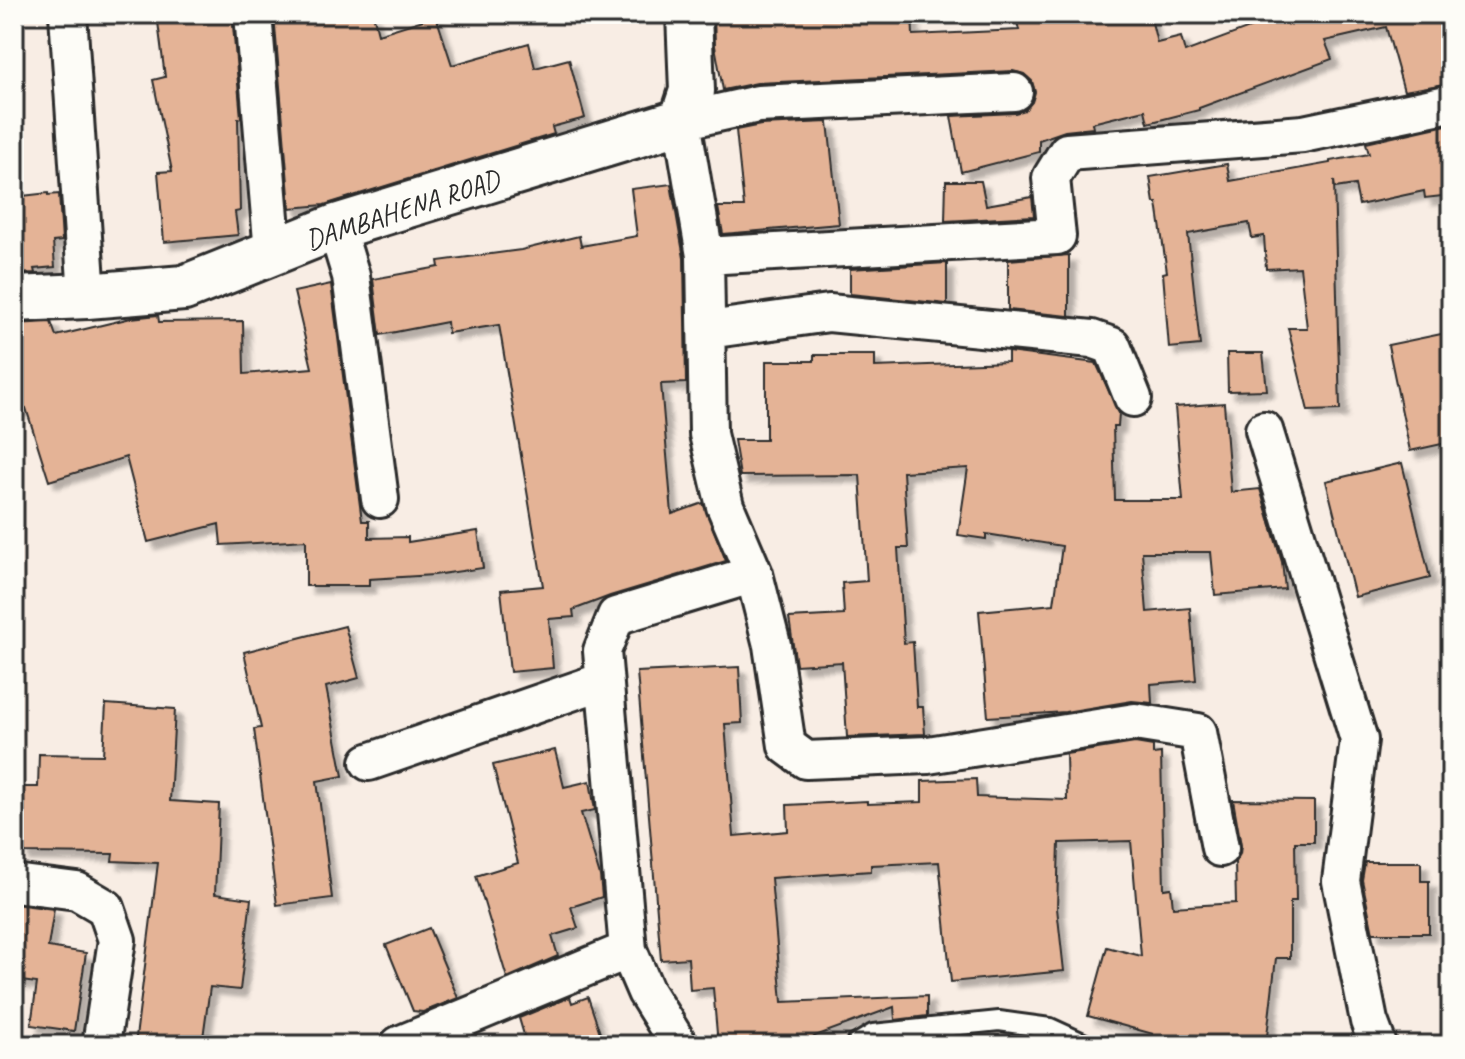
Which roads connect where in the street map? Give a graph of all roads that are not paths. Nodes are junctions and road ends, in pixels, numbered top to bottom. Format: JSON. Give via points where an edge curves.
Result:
{"nodes":[{"id":1,"x":68,"y":14,"type":"edge"},
{"id":2,"x":253,"y":14,"type":"edge"},
{"id":3,"x":689,"y":14,"type":"edge"},
{"id":4,"x":1014,"y":92,"type":"dead end"},
{"id":5,"x":1451,"y":103,"type":"edge"},
{"id":6,"x":682,"y":121,"type":"junction"},
{"id":7,"x":336,"y":227,"type":"junction"},
{"id":8,"x":273,"y":253,"type":"junction"},
{"id":9,"x":705,"y":256,"type":"junction"},
{"id":10,"x":87,"y":296,"type":"junction"},
{"id":11,"x":14,"y":299,"type":"edge"},
{"id":12,"x":708,"y":330,"type":"junction"},
{"id":13,"x":1133,"y":398,"type":"dead end"},
{"id":14,"x":1264,"y":430,"type":"dead end"},
{"id":15,"x":380,"y":499,"type":"dead end"},
{"id":16,"x":754,"y":574,"type":"junction"},
{"id":17,"x":603,"y":681,"type":"junction"},
{"id":18,"x":369,"y":762,"type":"dead end"},
{"id":19,"x":1220,"y":848,"type":"dead end"},
{"id":20,"x":14,"y":883,"type":"edge"},
{"id":21,"x":628,"y":950,"type":"junction"},
{"id":22,"x":101,"y":1045,"type":"edge"},
{"id":23,"x":399,"y":1045,"type":"edge"},
{"id":24,"x":679,"y":1045,"type":"edge"},
{"id":25,"x":855,"y":1045,"type":"edge"},
{"id":26,"x":1087,"y":1045,"type":"edge"},
{"id":27,"x":1378,"y":1045,"type":"edge"}],
"edges":[{"from":1,"to":10,"type":"street"},
{"from":2,"to":8,"type":"street"},
{"from":3,"to":6,"type":"street","via":[[692,91]]},
{"from":4,"to":6,"type":"street","via":[[758,104]]},
{"from":5,"to":9,"type":"street","via":[[1303,134],[1067,152],[1051,178],[1057,236]]},
{"from":6,"to":7,"type":"street","name":"DAMBAHENA ROAD"},
{"from":6,"to":9,"type":"street"},
{"from":7,"to":8,"type":"street","name":"DAMBAHENA ROAD"},
{"from":7,"to":15,"type":"street","via":[[351,276]]},
{"from":8,"to":10,"type":"street","name":"DAMBAHENA ROAD","via":[[184,288]]},
{"from":9,"to":12,"type":"street"},
{"from":10,"to":11,"type":"street","name":"DAMBAHENA ROAD"},
{"from":12,"to":13,"type":"street","via":[[829,313],[1092,339],[1112,346]]},
{"from":12,"to":16,"type":"street","via":[[708,434],[725,506]]},
{"from":14,"to":27,"type":"street","via":[[1359,740],[1341,881]]},
{"from":16,"to":17,"type":"street","via":[[616,616],[602,651]]},
{"from":16,"to":19,"type":"street","via":[[772,645],[787,746],[806,760],[928,755],[1135,722],[1198,732]]},
{"from":17,"to":18,"type":"street"},
{"from":17,"to":21,"type":"street"},
{"from":20,"to":22,"type":"street","via":[[77,891],[106,908],[117,940]]},
{"from":21,"to":23,"type":"street"},
{"from":21,"to":24,"type":"street","via":[[646,992]]},
{"from":25,"to":26,"type":"lane","via":[[873,1034],[999,1021],[1050,1028]]}]}
